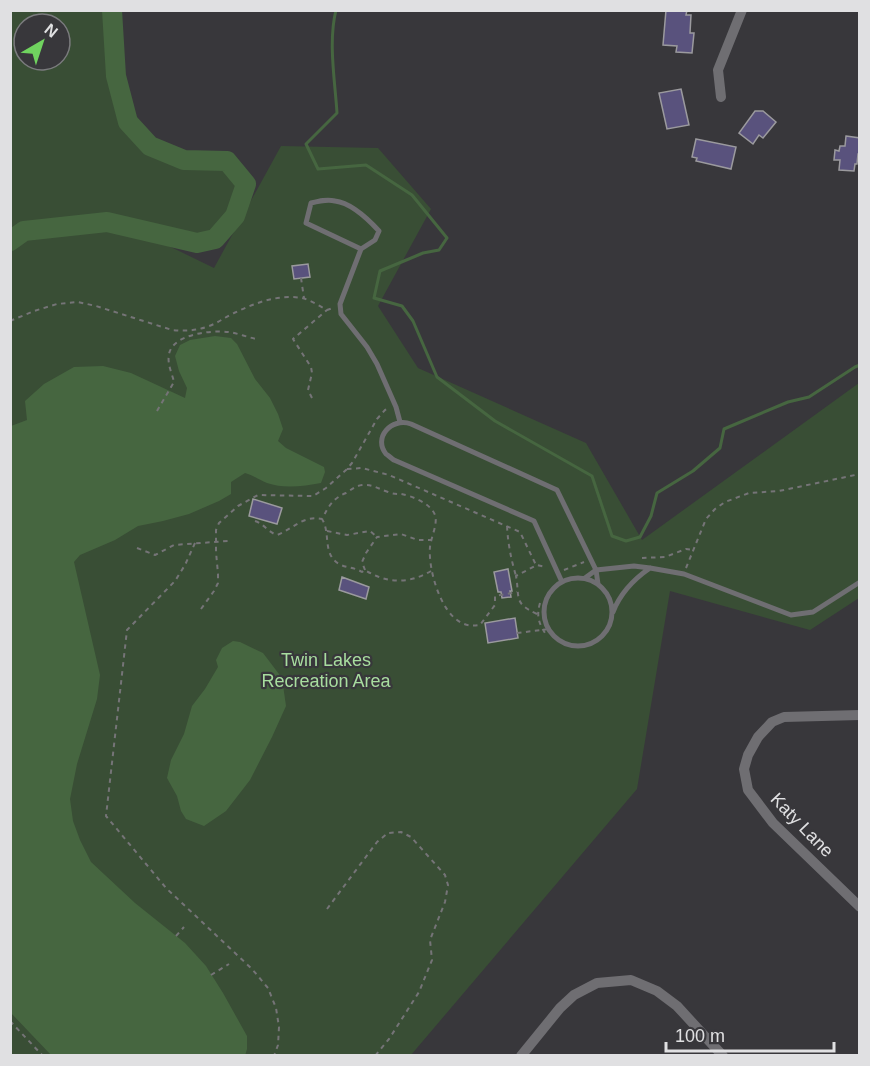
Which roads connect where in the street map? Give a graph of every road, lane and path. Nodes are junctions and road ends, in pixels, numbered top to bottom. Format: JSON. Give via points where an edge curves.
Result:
{"nodes":[{"id":1,"x":742,"y":10,"type":"edge"},
{"id":2,"x":721,"y":97,"type":"dead end"},
{"id":3,"x":361,"y":249,"type":"junction"},
{"id":4,"x":301,"y":278,"type":"dead end"},
{"id":5,"x":304,"y":298,"type":"junction"},
{"id":6,"x":340,"y":304,"type":"junction"},
{"id":7,"x":327,"y":310,"type":"junction"},
{"id":8,"x":10,"y":321,"type":"edge"},
{"id":9,"x":256,"y":339,"type":"dead end"},
{"id":10,"x":312,"y":398,"type":"dead end"},
{"id":11,"x":396,"y":407,"type":"junction"},
{"id":12,"x":157,"y":411,"type":"dead end"},
{"id":13,"x":400,"y":422,"type":"junction"},
{"id":14,"x":347,"y":469,"type":"junction"},
{"id":15,"x":860,"y":474,"type":"edge"},
{"id":16,"x":322,"y":519,"type":"junction"},
{"id":17,"x":255,"y":521,"type":"dead end"},
{"id":18,"x":507,"y":526,"type":"junction"},
{"id":19,"x":327,"y":531,"type":"junction"},
{"id":20,"x":377,"y":537,"type":"junction"},
{"id":21,"x":431,"y":540,"type":"junction"},
{"id":22,"x":228,"y":541,"type":"dead end"},
{"id":23,"x":217,"y":542,"type":"junction"},
{"id":24,"x":195,"y":543,"type":"junction"},
{"id":25,"x":136,"y":548,"type":"dead end"},
{"id":26,"x":650,"y":568,"type":"junction"},
{"id":27,"x":365,"y":570,"type":"junction"},
{"id":28,"x":596,"y":570,"type":"junction"},
{"id":29,"x":431,"y":571,"type":"junction"},
{"id":30,"x":684,"y":574,"type":"junction"},
{"id":31,"x":516,"y":576,"type":"junction"},
{"id":32,"x":585,"y":578,"type":"junction"},
{"id":33,"x":562,"y":582,"type":"junction"},
{"id":34,"x":860,"y":582,"type":"edge"},
{"id":35,"x":598,"y":584,"type":"junction"},
{"id":36,"x":517,"y":592,"type":"junction"},
{"id":37,"x":540,"y":603,"type":"dead end"},
{"id":38,"x":201,"y":609,"type":"dead end"},
{"id":39,"x":537,"y":614,"type":"junction"},
{"id":40,"x":613,"y":614,"type":"junction"},
{"id":41,"x":546,"y":629,"type":"junction"},
{"id":42,"x":517,"y":633,"type":"dead end"},
{"id":43,"x":547,"y":636,"type":"dead end"},
{"id":44,"x":860,"y":715,"type":"edge"},
{"id":45,"x":860,"y":907,"type":"edge"},
{"id":46,"x":327,"y":909,"type":"dead end"},
{"id":47,"x":184,"y":927,"type":"dead end"},
{"id":48,"x":176,"y":936,"type":"dead end"},
{"id":49,"x":229,"y":964,"type":"dead end"},
{"id":50,"x":212,"y":975,"type":"dead end"},
{"id":51,"x":10,"y":1022,"type":"edge"},
{"id":52,"x":43,"y":1056,"type":"edge"},
{"id":53,"x":274,"y":1056,"type":"edge"},
{"id":54,"x":375,"y":1056,"type":"edge"},
{"id":55,"x":521,"y":1056,"type":"edge"},
{"id":56,"x":723,"y":1056,"type":"edge"}],
"edges":[{"from":1,"to":2,"type":"street","via":[[718,70]]},
{"from":3,"to":3,"type":"lane","via":[[375,240],[379,231],[370,221],[338,201],[311,203],[306,223]]},
{"from":3,"to":6,"type":"lane"},
{"from":4,"to":5,"type":"path"},
{"from":5,"to":7,"type":"path"},
{"from":5,"to":8,"type":"path","via":[[261,301],[197,330],[172,330],[78,302],[57,304]]},
{"from":6,"to":7,"type":"path"},
{"from":6,"to":11,"type":"lane","via":[[341,314],[367,347]]},
{"from":7,"to":10,"type":"path","via":[[292,339],[311,367],[308,390]]},
{"from":9,"to":12,"type":"path","via":[[215,332],[179,340],[169,358],[174,382]]},
{"from":11,"to":13,"type":"lane"},
{"from":11,"to":14,"type":"path","via":[[385,410],[376,419]]},
{"from":13,"to":28,"type":"lane","via":[[557,490]]},
{"from":13,"to":33,"type":"lane","via":[[384,434],[386,454],[534,521]]},
{"from":14,"to":18,"type":"path","via":[[362,468],[389,475]]},
{"from":14,"to":23,"type":"path","via":[[313,496],[258,495],[248,499],[219,523]]},
{"from":15,"to":30,"type":"path","via":[[779,491],[748,493],[725,502],[706,519]]},
{"from":16,"to":17,"type":"path","via":[[304,519],[277,536]]},
{"from":16,"to":19,"type":"path"},
{"from":16,"to":21,"type":"path","via":[[336,498],[355,487],[370,485],[416,498],[428,506],[436,521]]},
{"from":18,"to":31,"type":"path"},
{"from":18,"to":31,"type":"path","via":[[520,532],[537,566]]},
{"from":19,"to":20,"type":"path","via":[[347,535],[370,531]]},
{"from":19,"to":27,"type":"path","via":[[327,548],[335,561]]},
{"from":20,"to":21,"type":"path","via":[[401,534]]},
{"from":20,"to":27,"type":"path","via":[[362,562]]},
{"from":21,"to":29,"type":"path"},
{"from":22,"to":23,"type":"path"},
{"from":23,"to":24,"type":"path"},
{"from":23,"to":38,"type":"path","via":[[218,583]]},
{"from":24,"to":25,"type":"path","via":[[174,545],[155,555]]},
{"from":24,"to":53,"type":"path","via":[[175,581],[127,630],[106,816],[166,888],[268,988],[279,1027]]},
{"from":26,"to":28,"type":"lane"},
{"from":26,"to":30,"type":"lane"},
{"from":26,"to":40,"type":"lane","via":[[618,600]]},
{"from":27,"to":29,"type":"path","via":[[393,582]]},
{"from":28,"to":32,"type":"lane"},
{"from":28,"to":35,"type":"lane"},
{"from":29,"to":36,"type":"path","via":[[445,606],[463,624],[480,626],[495,605],[495,596]]},
{"from":30,"to":34,"type":"lane","via":[[791,615],[813,612]]},
{"from":31,"to":36,"type":"path"},
{"from":32,"to":33,"type":"lane"},
{"from":32,"to":35,"type":"lane"},
{"from":33,"to":41,"type":"lane","via":[[547,597]]},
{"from":35,"to":40,"type":"lane","via":[[607,592]]},
{"from":36,"to":39,"type":"path","via":[[525,608]]},
{"from":37,"to":39,"type":"path"},
{"from":39,"to":41,"type":"path"},
{"from":40,"to":41,"type":"lane","via":[[604,634],[586,645],[565,643]]},
{"from":41,"to":42,"type":"path"},
{"from":41,"to":43,"type":"path"},
{"from":44,"to":45,"type":"street","name":"Katy Lane","via":[[784,717],[772,722],[758,737],[744,769],[748,790],[773,822]]},
{"from":46,"to":54,"type":"path","via":[[388,833],[400,832],[411,837],[445,875],[445,902],[430,940],[432,960],[419,992]]},
{"from":47,"to":48,"type":"path"},
{"from":49,"to":50,"type":"path"},
{"from":51,"to":52,"type":"path"},
{"from":55,"to":56,"type":"street","via":[[574,995],[597,983],[632,980],[657,991],[676,1006]]}]}
